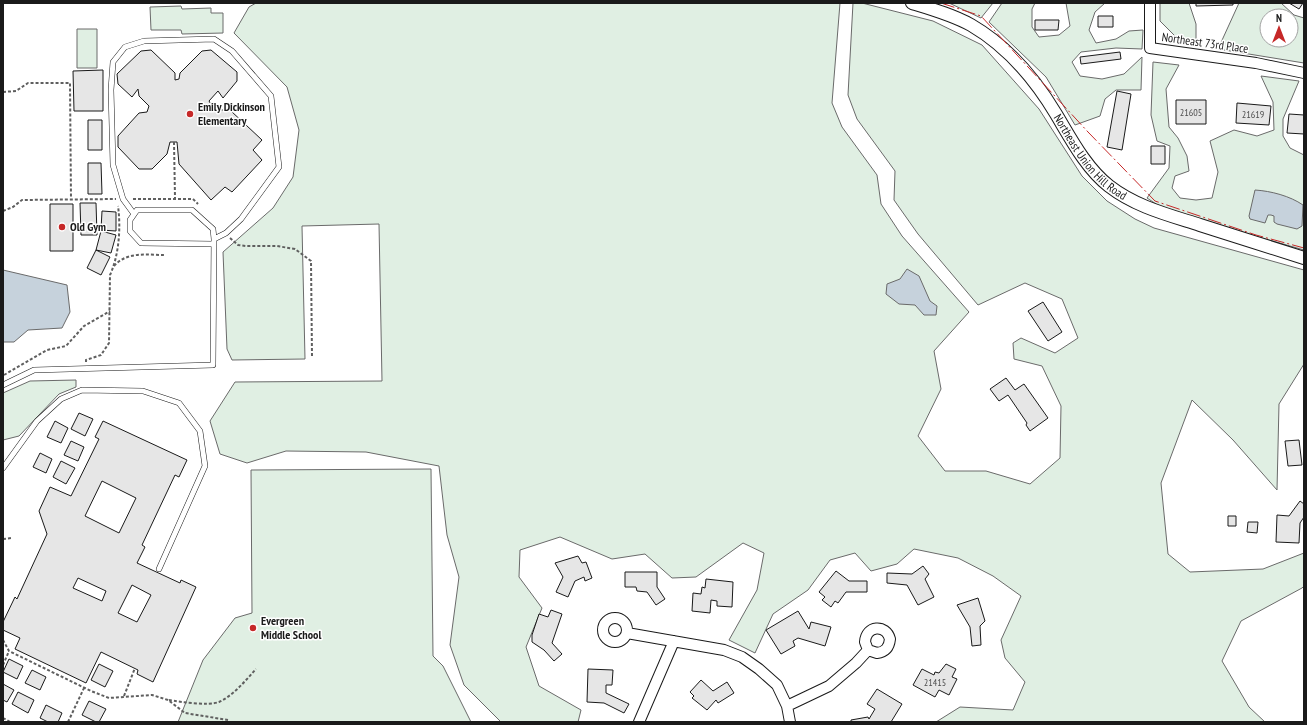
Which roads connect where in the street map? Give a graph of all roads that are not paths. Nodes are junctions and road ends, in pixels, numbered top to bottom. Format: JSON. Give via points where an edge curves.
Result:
{"nodes":[{"id":1,"x":912,"y":3,"type":"edge"},
{"id":2,"x":1150,"y":3,"type":"edge"},
{"id":3,"x":1304,"y":73,"type":"edge"},
{"id":4,"x":134,"y":214,"type":"junction"},
{"id":5,"x":213,"y":241,"type":"junction"},
{"id":6,"x":1304,"y":258,"type":"edge"},
{"id":7,"x":3,"y":385,"type":"edge"},
{"id":8,"x":3,"y":468,"type":"edge"},
{"id":9,"x":158,"y":569,"type":"dead end"},
{"id":10,"x":627,"y":633,"type":"dead end"},
{"id":11,"x":674,"y":641,"type":"junction"},
{"id":12,"x":868,"y":650,"type":"dead end"},
{"id":13,"x":787,"y":706,"type":"junction"},
{"id":14,"x":638,"y":722,"type":"edge"},
{"id":15,"x":790,"y":722,"type":"edge"}],
"edges":[{"from":1,"to":6,"type":"street","name":"Northeast Union Hill Road","via":[[971,25],[999,45],[1022,66],[1047,98],[1093,171],[1126,198],[1155,210]]},
{"from":2,"to":3,"type":"street","name":"Northeast 73rd Place","via":[[1150,48],[1256,63]]},
{"from":4,"to":5,"type":"lane","via":[[137,210],[192,210],[213,229]]},
{"from":4,"to":5,"type":"lane","via":[[130,220],[130,231],[141,243]]},
{"from":4,"to":5,"type":"lane","via":[[123,199],[113,165],[113,62],[125,47],[144,41],[214,39],[232,51],[271,96],[279,167],[241,219]]},
{"from":5,"to":7,"type":"lane","via":[[213,365],[34,370]]},
{"from":8,"to":9,"type":"lane","via":[[37,421],[61,399],[82,390],[143,390],[179,403],[200,430],[205,466]]},
{"from":10,"to":11,"type":"street"},
{"from":11,"to":13,"type":"street","via":[[724,650],[742,658],[759,668],[777,685]]},
{"from":11,"to":14,"type":"street"},
{"from":12,"to":13,"type":"street","via":[[829,686]]},
{"from":13,"to":15,"type":"street"}]}
